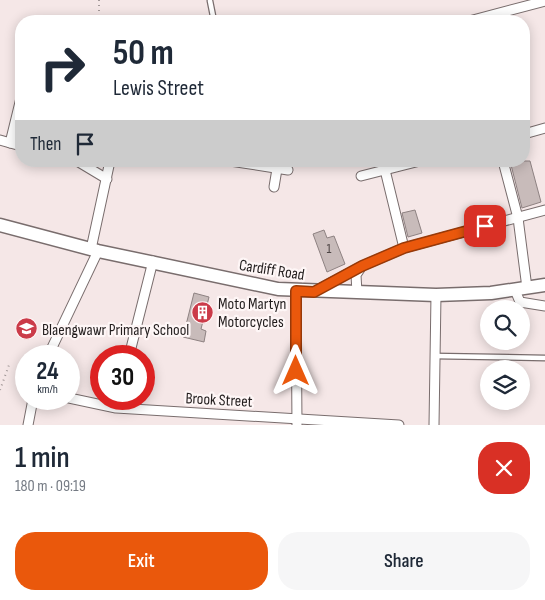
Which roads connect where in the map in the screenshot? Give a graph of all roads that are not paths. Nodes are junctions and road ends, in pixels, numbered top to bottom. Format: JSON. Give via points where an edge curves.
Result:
{"nodes":[{"id":1,"x":210,"y":1,"type":"dead end"},
{"id":2,"x":545,"y":1,"type":"edge"},
{"id":3,"x":213,"y":15,"type":"edge"},
{"id":4,"x":492,"y":15,"type":"edge"},
{"id":5,"x":15,"y":123,"type":"edge"},
{"id":6,"x":545,"y":128,"type":"edge"},
{"id":7,"x":530,"y":132,"type":"edge"},
{"id":8,"x":0,"y":140,"type":"edge"},
{"id":9,"x":10,"y":143,"type":"junction"},
{"id":10,"x":15,"y":144,"type":"edge"},
{"id":11,"x":87,"y":167,"type":"edge"},
{"id":12,"x":109,"y":167,"type":"edge"},
{"id":13,"x":266,"y":167,"type":"edge"},
{"id":14,"x":396,"y":167,"type":"edge"},
{"id":15,"x":505,"y":167,"type":"edge"},
{"id":16,"x":277,"y":169,"type":"junction"},
{"id":17,"x":288,"y":170,"type":"dead end"},
{"id":18,"x":384,"y":170,"type":"junction"},
{"id":19,"x":361,"y":176,"type":"dead end"},
{"id":20,"x":107,"y":179,"type":"junction"},
{"id":21,"x":274,"y":187,"type":"dead end"},
{"id":22,"x":545,"y":210,"type":"edge"},
{"id":23,"x":518,"y":218,"type":"junction"},
{"id":24,"x":0,"y":225,"type":"edge"},
{"id":25,"x":404,"y":248,"type":"junction"},
{"id":26,"x":95,"y":250,"type":"junction"},
{"id":27,"x":153,"y":261,"type":"junction"},
{"id":28,"x":362,"y":266,"type":"junction"},
{"id":29,"x":545,"y":285,"type":"edge"},
{"id":30,"x":521,"y":289,"type":"junction"},
{"id":31,"x":296,"y":291,"type":"junction"},
{"id":32,"x":314,"y":292,"type":"junction"},
{"id":33,"x":357,"y":293,"type":"junction"},
{"id":34,"x":436,"y":295,"type":"junction"},
{"id":35,"x":545,"y":306,"type":"edge"},
{"id":36,"x":53,"y":345,"type":"edge"},
{"id":37,"x":132,"y":345,"type":"edge"},
{"id":38,"x":434,"y":356,"type":"junction"},
{"id":39,"x":545,"y":358,"type":"edge"},
{"id":40,"x":155,"y":407,"type":"edge"},
{"id":41,"x":31,"y":410,"type":"edge"},
{"id":42,"x":297,"y":422,"type":"edge"},
{"id":43,"x":28,"y":425,"type":"edge"},
{"id":44,"x":399,"y":425,"type":"edge"},
{"id":45,"x":434,"y":425,"type":"edge"}],
"edges":[{"from":1,"to":3,"type":"lane"},
{"from":2,"to":4,"type":"street"},
{"from":5,"to":9,"type":"street"},
{"from":6,"to":7,"type":"street"},
{"from":8,"to":9,"type":"street"},
{"from":9,"to":10,"type":"street"},
{"from":11,"to":20,"type":"street"},
{"from":12,"to":20,"type":"street"},
{"from":13,"to":16,"type":"street"},
{"from":14,"to":18,"type":"street"},
{"from":15,"to":23,"type":"street"},
{"from":16,"to":17,"type":"street"},
{"from":16,"to":21,"type":"street"},
{"from":18,"to":19,"type":"street"},
{"from":18,"to":25,"type":"street"},
{"from":20,"to":26,"type":"street"},
{"from":22,"to":23,"type":"street"},
{"from":23,"to":25,"type":"street"},
{"from":23,"to":30,"type":"street"},
{"from":24,"to":26,"type":"main road","name":"Cardiff Road"},
{"from":25,"to":28,"type":"street"},
{"from":26,"to":27,"type":"main road","name":"Cardiff Road"},
{"from":26,"to":36,"type":"street"},
{"from":27,"to":31,"type":"main road","name":"Cardiff Road"},
{"from":27,"to":37,"type":"street"},
{"from":28,"to":32,"type":"street"},
{"from":28,"to":33,"type":"street","via":[[356,275]]},
{"from":29,"to":30,"type":"main road","name":"Cardiff Road"},
{"from":30,"to":34,"type":"main road","name":"Cardiff Road"},
{"from":30,"to":35,"type":"street","via":[[520,302]]},
{"from":31,"to":32,"type":"main road","name":"Cardiff Road"},
{"from":31,"to":42,"type":"street"},
{"from":32,"to":33,"type":"main road","name":"Cardiff Road"},
{"from":33,"to":34,"type":"main road","name":"Cardiff Road"},
{"from":34,"to":38,"type":"street"},
{"from":38,"to":39,"type":"lane"},
{"from":38,"to":45,"type":"street"},
{"from":40,"to":42,"type":"street","name":"Brook Street"},
{"from":41,"to":43,"type":"street"},
{"from":42,"to":44,"type":"street","name":"Brook Street"}]}
